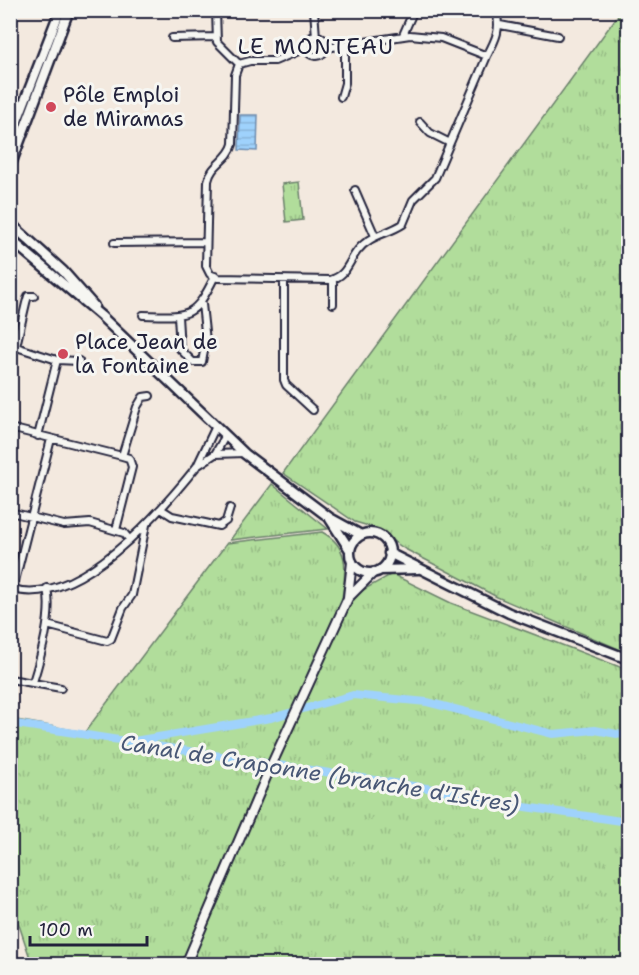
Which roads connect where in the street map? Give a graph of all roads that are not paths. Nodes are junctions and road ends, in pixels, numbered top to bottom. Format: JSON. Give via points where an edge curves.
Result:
{"nodes":[{"id":1,"x":60,"y":10,"type":"edge"},
{"id":2,"x":69,"y":10,"type":"edge"},
{"id":3,"x":216,"y":10,"type":"edge"},
{"id":4,"x":314,"y":10,"type":"edge"},
{"id":5,"x":414,"y":10,"type":"edge"},
{"id":6,"x":496,"y":10,"type":"edge"},
{"id":7,"x":500,"y":26,"type":"junction"},
{"id":8,"x":403,"y":35,"type":"junction"},
{"id":9,"x":316,"y":36,"type":"junction"},
{"id":10,"x":558,"y":36,"type":"dead end"},
{"id":11,"x":216,"y":37,"type":"junction"},
{"id":12,"x":172,"y":38,"type":"dead end"},
{"id":13,"x":345,"y":46,"type":"junction"},
{"id":14,"x":306,"y":48,"type":"junction"},
{"id":15,"x":326,"y":48,"type":"junction"},
{"id":16,"x":487,"y":56,"type":"junction"},
{"id":17,"x":238,"y":64,"type":"junction"},
{"id":18,"x":341,"y":97,"type":"dead end"},
{"id":19,"x":420,"y":122,"type":"dead end"},
{"id":20,"x":10,"y":139,"type":"edge"},
{"id":21,"x":450,"y":142,"type":"junction"},
{"id":22,"x":10,"y":168,"type":"edge"},
{"id":23,"x":355,"y":190,"type":"dead end"},
{"id":24,"x":10,"y":223,"type":"edge"},
{"id":25,"x":375,"y":236,"type":"junction"},
{"id":26,"x":10,"y":239,"type":"edge"},
{"id":27,"x":206,"y":242,"type":"junction"},
{"id":28,"x":114,"y":243,"type":"dead end"},
{"id":29,"x":215,"y":276,"type":"junction"},
{"id":30,"x":333,"y":279,"type":"junction"},
{"id":31,"x":284,"y":280,"type":"junction"},
{"id":32,"x":34,"y":296,"type":"dead end"},
{"id":33,"x":202,"y":304,"type":"junction"},
{"id":34,"x":333,"y":304,"type":"dead end"},
{"id":35,"x":143,"y":315,"type":"dead end"},
{"id":36,"x":101,"y":316,"type":"junction"},
{"id":37,"x":178,"y":316,"type":"junction"},
{"id":38,"x":14,"y":345,"type":"edge"},
{"id":39,"x":57,"y":360,"type":"junction"},
{"id":40,"x":79,"y":361,"type":"dead end"},
{"id":41,"x":150,"y":396,"type":"dead end"},
{"id":42,"x":313,"y":411,"type":"dead end"},
{"id":43,"x":216,"y":426,"type":"junction"},
{"id":44,"x":10,"y":428,"type":"edge"},
{"id":45,"x":226,"y":435,"type":"junction"},
{"id":46,"x":38,"y":436,"type":"junction"},
{"id":47,"x":51,"y":439,"type":"junction"},
{"id":48,"x":215,"y":454,"type":"junction"},
{"id":49,"x":245,"y":454,"type":"junction"},
{"id":50,"x":122,"y":456,"type":"junction"},
{"id":51,"x":197,"y":466,"type":"junction"},
{"id":52,"x":230,"y":508,"type":"dead end"},
{"id":53,"x":161,"y":509,"type":"junction"},
{"id":54,"x":10,"y":512,"type":"edge"},
{"id":55,"x":32,"y":518,"type":"junction"},
{"id":56,"x":330,"y":518,"type":"junction"},
{"id":57,"x":146,"y":525,"type":"junction"},
{"id":58,"x":116,"y":530,"type":"junction"},
{"id":59,"x":362,"y":535,"type":"junction"},
{"id":60,"x":129,"y":539,"type":"junction"},
{"id":61,"x":350,"y":550,"type":"junction"},
{"id":62,"x":389,"y":553,"type":"junction"},
{"id":63,"x":352,"y":562,"type":"junction"},
{"id":64,"x":418,"y":568,"type":"junction"},
{"id":65,"x":377,"y":571,"type":"junction"},
{"id":66,"x":12,"y":588,"type":"edge"},
{"id":67,"x":47,"y":588,"type":"junction"},
{"id":68,"x":348,"y":598,"type":"junction"},
{"id":69,"x":47,"y":625,"type":"junction"},
{"id":70,"x":628,"y":659,"type":"edge"},
{"id":71,"x":10,"y":679,"type":"edge"},
{"id":72,"x":33,"y":682,"type":"junction"},
{"id":73,"x":61,"y":688,"type":"dead end"},
{"id":74,"x":186,"y":964,"type":"edge"}],
"edges":[{"from":1,"to":20,"type":"main road"},
{"from":2,"to":22,"type":"main road"},
{"from":3,"to":11,"type":"street"},
{"from":4,"to":9,"type":"street"},
{"from":5,"to":8,"type":"street"},
{"from":6,"to":7,"type":"street"},
{"from":7,"to":10,"type":"street"},
{"from":7,"to":16,"type":"street"},
{"from":8,"to":13,"type":"street"},
{"from":8,"to":16,"type":"street","via":[[441,38]]},
{"from":9,"to":14,"type":"street","via":[[308,40]]},
{"from":9,"to":15,"type":"street"},
{"from":11,"to":12,"type":"street"},
{"from":11,"to":17,"type":"street"},
{"from":13,"to":15,"type":"street"},
{"from":13,"to":18,"type":"street"},
{"from":14,"to":15,"type":"street","via":[[316,56]]},
{"from":14,"to":17,"type":"street","via":[[275,61]]},
{"from":16,"to":21,"type":"street"},
{"from":17,"to":27,"type":"street","via":[[234,141],[231,151],[209,174]]},
{"from":19,"to":21,"type":"street","via":[[430,133]]},
{"from":21,"to":25,"type":"street","via":[[435,178],[413,200],[403,224]]},
{"from":23,"to":25,"type":"street"},
{"from":24,"to":36,"type":"main road","via":[[63,271]]},
{"from":25,"to":30,"type":"street","via":[[357,250],[344,273]]},
{"from":26,"to":36,"type":"main road"},
{"from":27,"to":28,"type":"street"},
{"from":27,"to":29,"type":"street","via":[[206,266]]},
{"from":29,"to":31,"type":"street"},
{"from":29,"to":33,"type":"street"},
{"from":30,"to":31,"type":"street"},
{"from":30,"to":34,"type":"street"},
{"from":31,"to":42,"type":"street","via":[[284,380]]},
{"from":32,"to":38,"type":"street","via":[[28,296]]},
{"from":33,"to":37,"type":"street"},
{"from":33,"to":37,"type":"street","via":[[206,341],[202,362],[193,362],[180,349]]},
{"from":35,"to":37,"type":"street"},
{"from":36,"to":43,"type":"main road"},
{"from":38,"to":39,"type":"street"},
{"from":39,"to":40,"type":"street"},
{"from":39,"to":46,"type":"street"},
{"from":41,"to":50,"type":"street","via":[[143,397],[137,407]]},
{"from":43,"to":45,"type":"main road"},
{"from":43,"to":51,"type":"street"},
{"from":44,"to":46,"type":"street"},
{"from":45,"to":48,"type":"street"},
{"from":45,"to":49,"type":"main road"},
{"from":46,"to":47,"type":"street"},
{"from":47,"to":50,"type":"street"},
{"from":47,"to":55,"type":"street"},
{"from":48,"to":49,"type":"street"},
{"from":48,"to":51,"type":"street"},
{"from":49,"to":56,"type":"main road"},
{"from":50,"to":58,"type":"street","via":[[129,458],[132,467]]},
{"from":51,"to":53,"type":"street"},
{"from":52,"to":53,"type":"street","via":[[226,521],[219,526],[172,516]]},
{"from":53,"to":57,"type":"street"},
{"from":54,"to":55,"type":"street"},
{"from":55,"to":58,"type":"street","via":[[64,525],[90,523]]},
{"from":55,"to":66,"type":"street"},
{"from":56,"to":59,"type":"main road"},
{"from":56,"to":61,"type":"main road"},
{"from":57,"to":60,"type":"street"},
{"from":57,"to":69,"type":"street","via":[[132,595],[111,639]]},
{"from":58,"to":60,"type":"street"},
{"from":59,"to":61,"type":"main road"},
{"from":59,"to":62,"type":"main road","via":[[380,536]]},
{"from":60,"to":67,"type":"street","via":[[91,570],[63,585]]},
{"from":61,"to":63,"type":"main road"},
{"from":62,"to":64,"type":"main road"},
{"from":62,"to":65,"type":"main road","via":[[386,565]]},
{"from":63,"to":65,"type":"main road","via":[[362,571]]},
{"from":63,"to":68,"type":"street"},
{"from":64,"to":65,"type":"main road"},
{"from":64,"to":70,"type":"main road","via":[[509,613]]},
{"from":65,"to":68,"type":"street"},
{"from":66,"to":67,"type":"street"},
{"from":67,"to":69,"type":"street"},
{"from":68,"to":74,"type":"street"},
{"from":69,"to":72,"type":"street"},
{"from":71,"to":72,"type":"street"},
{"from":72,"to":73,"type":"street"}]}
